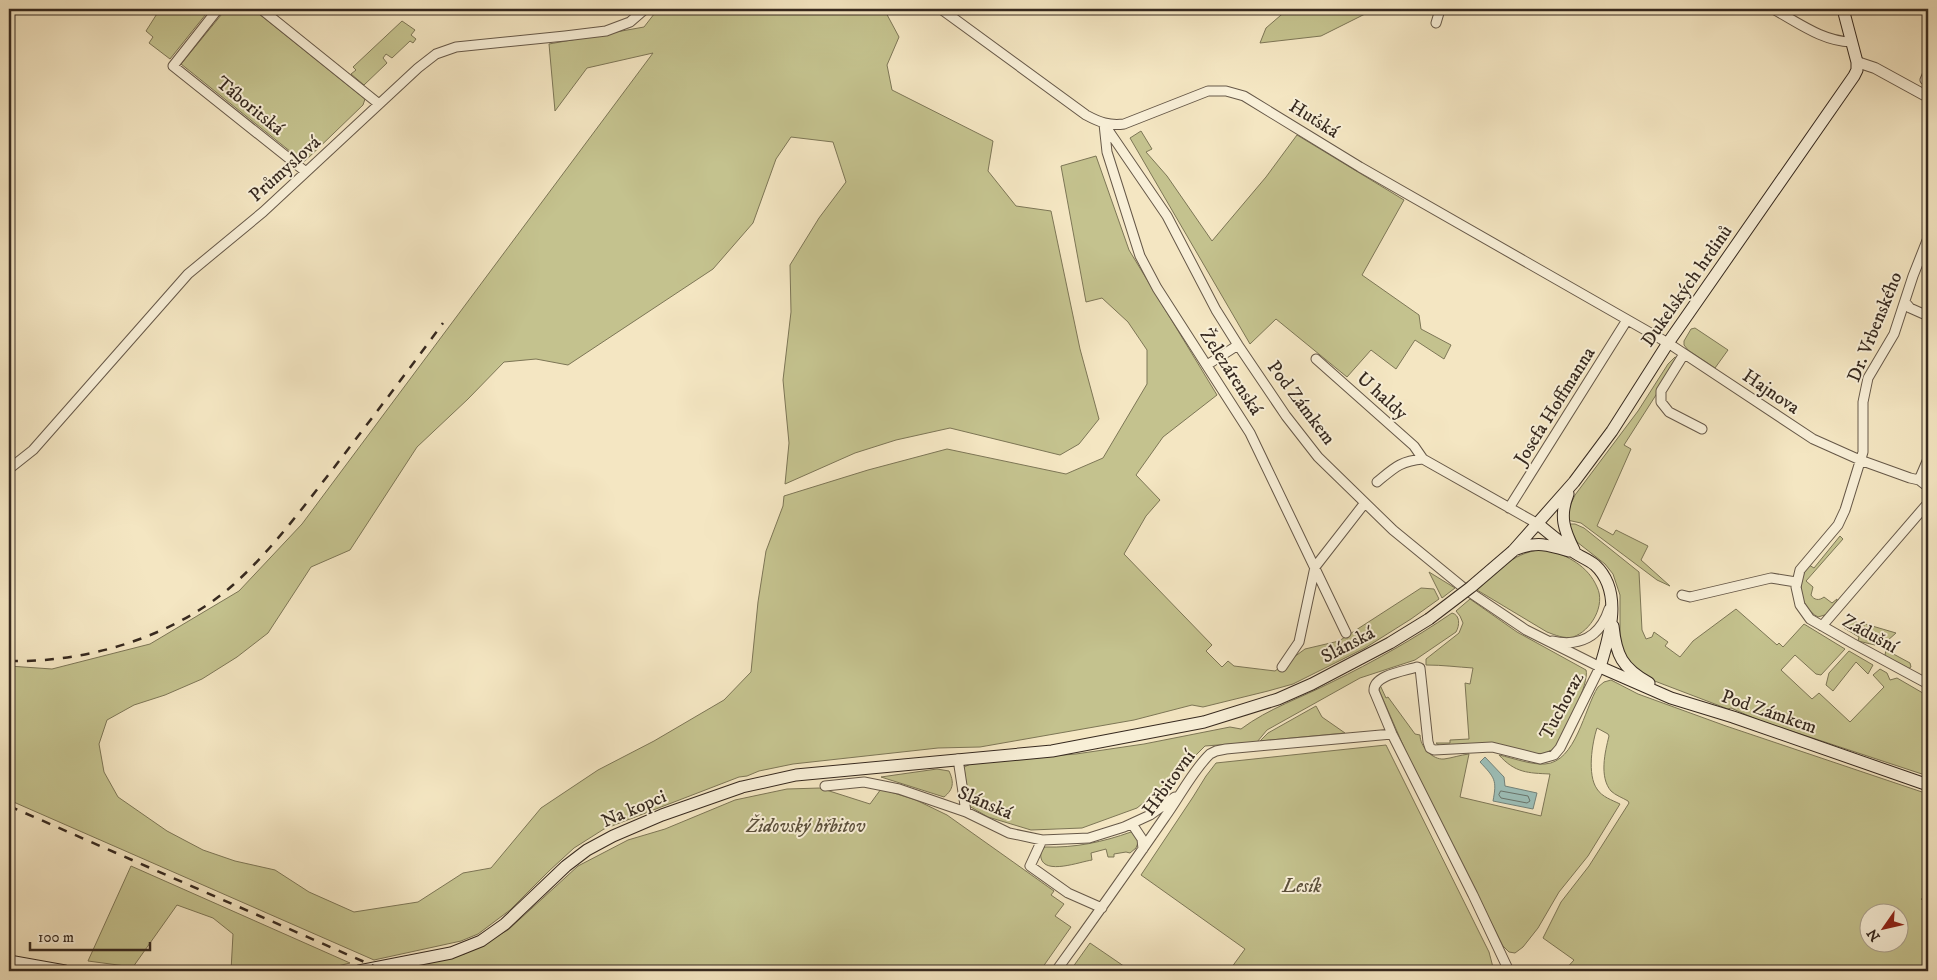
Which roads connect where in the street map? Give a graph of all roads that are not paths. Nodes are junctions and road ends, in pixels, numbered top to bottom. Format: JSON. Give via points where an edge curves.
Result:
{"nodes":[{"id":1,"x":218,"y":9,"type":"edge"},
{"id":2,"x":261,"y":9,"type":"edge"},
{"id":3,"x":645,"y":9,"type":"edge"},
{"id":4,"x":941,"y":9,"type":"edge"},
{"id":5,"x":1437,"y":9,"type":"edge"},
{"id":6,"x":1773,"y":9,"type":"edge"},
{"id":7,"x":1843,"y":9,"type":"edge"},
{"id":8,"x":1436,"y":23,"type":"dead end"},
{"id":9,"x":1851,"y":42,"type":"junction"},
{"id":10,"x":1857,"y":62,"type":"junction"},
{"id":11,"x":1928,"y":97,"type":"edge"},
{"id":12,"x":380,"y":104,"type":"junction"},
{"id":13,"x":1104,"y":124,"type":"junction"},
{"id":14,"x":306,"y":172,"type":"junction"},
{"id":15,"x":1928,"y":238,"type":"edge"},
{"id":16,"x":1905,"y":302,"type":"junction"},
{"id":17,"x":1928,"y":316,"type":"edge"},
{"id":18,"x":1628,"y":320,"type":"junction"},
{"id":19,"x":1668,"y":343,"type":"junction"},
{"id":20,"x":1238,"y":345,"type":"junction"},
{"id":21,"x":1684,"y":354,"type":"junction"},
{"id":22,"x":1316,"y":359,"type":"dead end"},
{"id":23,"x":1207,"y":364,"type":"junction"},
{"id":24,"x":1702,"y":429,"type":"dead end"},
{"id":25,"x":1423,"y":459,"type":"junction"},
{"id":26,"x":1928,"y":459,"type":"edge"},
{"id":27,"x":1860,"y":460,"type":"junction"},
{"id":28,"x":9,"y":469,"type":"edge"},
{"id":29,"x":1919,"y":480,"type":"junction"},
{"id":30,"x":1377,"y":482,"type":"dead end"},
{"id":31,"x":1572,"y":484,"type":"junction"},
{"id":32,"x":1928,"y":488,"type":"edge"},
{"id":33,"x":1928,"y":503,"type":"edge"},
{"id":34,"x":1364,"y":504,"type":"junction"},
{"id":35,"x":1509,"y":508,"type":"junction"},
{"id":36,"x":1538,"y":524,"type":"junction"},
{"id":37,"x":1513,"y":551,"type":"junction"},
{"id":38,"x":1576,"y":554,"type":"junction"},
{"id":39,"x":1315,"y":567,"type":"junction"},
{"id":40,"x":1796,"y":582,"type":"junction"},
{"id":41,"x":1682,"y":595,"type":"dead end"},
{"id":42,"x":1612,"y":602,"type":"junction"},
{"id":43,"x":1612,"y":614,"type":"junction"},
{"id":44,"x":1822,"y":626,"type":"junction"},
{"id":45,"x":1346,"y":633,"type":"dead end"},
{"id":46,"x":1542,"y":640,"type":"junction"},
{"id":47,"x":1282,"y":667,"type":"dead end"},
{"id":48,"x":1600,"y":667,"type":"junction"},
{"id":49,"x":1928,"y":684,"type":"edge"},
{"id":50,"x":1692,"y":703,"type":"junction"},
{"id":51,"x":1392,"y":734,"type":"junction"},
{"id":52,"x":958,"y":759,"type":"junction"},
{"id":53,"x":1928,"y":785,"type":"edge"},
{"id":54,"x":825,"y":786,"type":"dead end"},
{"id":55,"x":1181,"y":791,"type":"junction"},
{"id":56,"x":966,"y":812,"type":"junction"},
{"id":57,"x":1132,"y":824,"type":"junction"},
{"id":58,"x":1042,"y":840,"type":"junction"},
{"id":59,"x":1143,"y":849,"type":"junction"},
{"id":60,"x":1102,"y":908,"type":"junction"},
{"id":61,"x":9,"y":961,"type":"edge"},
{"id":62,"x":64,"y":971,"type":"edge"},
{"id":63,"x":359,"y":971,"type":"edge"},
{"id":64,"x":1056,"y":971,"type":"edge"},
{"id":65,"x":1509,"y":971,"type":"edge"}],
"edges":[{"from":1,"to":14,"type":"street","name":"Táboritská","via":[[173,66]]},
{"from":2,"to":12,"type":"street"},
{"from":3,"to":12,"type":"street","name":"Průmyslová","via":[[630,22],[606,30],[446,49],[428,59]]},
{"from":4,"to":13,"type":"street","via":[[1086,115]]},
{"from":5,"to":8,"type":"street"},
{"from":6,"to":9,"type":"street","via":[[1823,37]]},
{"from":7,"to":9,"type":"main road"},
{"from":9,"to":10,"type":"main road"},
{"from":10,"to":11,"type":"street","via":[[1875,68]]},
{"from":10,"to":19,"type":"main road","name":"Dukelských hrdinů","via":[[1854,76]]},
{"from":12,"to":14,"type":"street","name":"Průmyslová"},
{"from":13,"to":18,"type":"street","name":"Huťská","via":[[1124,124],[1208,91],[1244,96],[1360,167]]},
{"from":13,"to":20,"type":"street","name":"Pod Zámkem","via":[[1167,216]]},
{"from":13,"to":23,"type":"street","name":"Železárenská","via":[[1107,152],[1140,256]]},
{"from":14,"to":28,"type":"street","name":"Průmyslová","via":[[188,274],[33,450]]},
{"from":15,"to":16,"type":"street","name":"Dr. Vrbenského"},
{"from":16,"to":17,"type":"street","via":[[1910,308]]},
{"from":16,"to":27,"type":"street","name":"Dr. Vrbenského","via":[[1894,334],[1868,378],[1863,402],[1863,452]]},
{"from":18,"to":19,"type":"street","name":"Huťská"},
{"from":18,"to":35,"type":"street","name":"Josefa Hoffmanna"},
{"from":19,"to":21,"type":"street","name":"Hajnova"},
{"from":19,"to":31,"type":"main road","name":"Dukelských hrdinů","via":[[1612,431]]},
{"from":20,"to":23,"type":"street"},
{"from":20,"to":34,"type":"street","name":"Pod Zámkem","via":[[1318,457]]},
{"from":21,"to":24,"type":"street","via":[[1662,391],[1661,402],[1669,412]]},
{"from":21,"to":27,"type":"street","name":"Hajnova","via":[[1813,439]]},
{"from":22,"to":25,"type":"street","name":"U haldy","via":[[1414,446]]},
{"from":23,"to":39,"type":"street","name":"Železárenská","via":[[1250,433]]},
{"from":25,"to":30,"type":"street","via":[[1396,466]]},
{"from":25,"to":35,"type":"street"},
{"from":26,"to":29,"type":"street"},
{"from":27,"to":29,"type":"street","name":"Hajnova"},
{"from":27,"to":40,"type":"street","name":"Dr. Vrbenského","via":[[1841,520],[1800,570]]},
{"from":29,"to":32,"type":"street"},
{"from":31,"to":36,"type":"main road","name":"Dukelských hrdinů"},
{"from":31,"to":38,"type":"main road","via":[[1563,508],[1564,528]]},
{"from":33,"to":44,"type":"street"},
{"from":34,"to":39,"type":"street","name":"Slánská"},
{"from":34,"to":46,"type":"street","name":"Pod Zámkem","via":[[1449,576]]},
{"from":35,"to":36,"type":"street"},
{"from":36,"to":37,"type":"main road","name":"Slánská"},
{"from":36,"to":38,"type":"main road"},
{"from":37,"to":38,"type":"main road","via":[[1529,544],[1550,545]]},
{"from":37,"to":52,"type":"main road","name":"Slánská","bridge":true,"via":[[1429,619],[1390,643],[1278,699],[1222,718],[1052,751]]},
{"from":38,"to":42,"type":"main road","via":[[1594,564],[1602,573],[1609,584]]},
{"from":39,"to":45,"type":"street","name":"Železárenská"},
{"from":39,"to":47,"type":"street","name":"Slánská","via":[[1299,642]]},
{"from":40,"to":41,"type":"street","via":[[1771,578],[1690,597]]},
{"from":40,"to":44,"type":"street","name":"Zádušní","via":[[1803,610]]},
{"from":42,"to":43,"type":"main road"},
{"from":42,"to":46,"type":"street","name":"Pod Zámkem","via":[[1603,624],[1590,638],[1569,644]]},
{"from":43,"to":48,"type":"main road"},
{"from":43,"to":50,"type":"main road","via":[[1617,649],[1628,669],[1654,686]]},
{"from":44,"to":49,"type":"street","name":"Zádušní"},
{"from":46,"to":48,"type":"street","name":"Pod Zámkem"},
{"from":48,"to":50,"type":"main road","name":"Pod Zámkem","via":[[1671,698]]},
{"from":48,"to":51,"type":"street","name":"Tuchoraz","via":[[1560,748],[1550,757],[1540,759],[1492,747],[1430,748],[1421,670],[1417,667],[1376,682],[1374,689]]},
{"from":50,"to":53,"type":"main road","name":"Pod Zámkem"},
{"from":51,"to":55,"type":"street","name":"Hřbitovní","via":[[1219,750],[1207,756]]},
{"from":51,"to":65,"type":"street"},
{"from":52,"to":56,"type":"street"},
{"from":52,"to":63,"type":"main road","name":"Na kopci","via":[[796,776],[742,786],[662,815],[587,850],[505,924],[480,941],[450,954]]},
{"from":54,"to":56,"type":"street","name":"Slánská","via":[[864,782],[899,789]]},
{"from":55,"to":57,"type":"street","name":"Slánská"},
{"from":55,"to":59,"type":"street","name":"Hřbitovní"},
{"from":56,"to":58,"type":"street","name":"Slánská","via":[[1009,833]]},
{"from":57,"to":58,"type":"street","name":"Slánská","via":[[1089,838]]},
{"from":57,"to":59,"type":"street","via":[[1142,839]]},
{"from":58,"to":60,"type":"street","via":[[1030,866],[1068,893]]},
{"from":59,"to":60,"type":"street","name":"Hřbitovní"},
{"from":60,"to":64,"type":"street","name":"Hřbitovní"},
{"from":61,"to":62,"type":"main road"}]}
